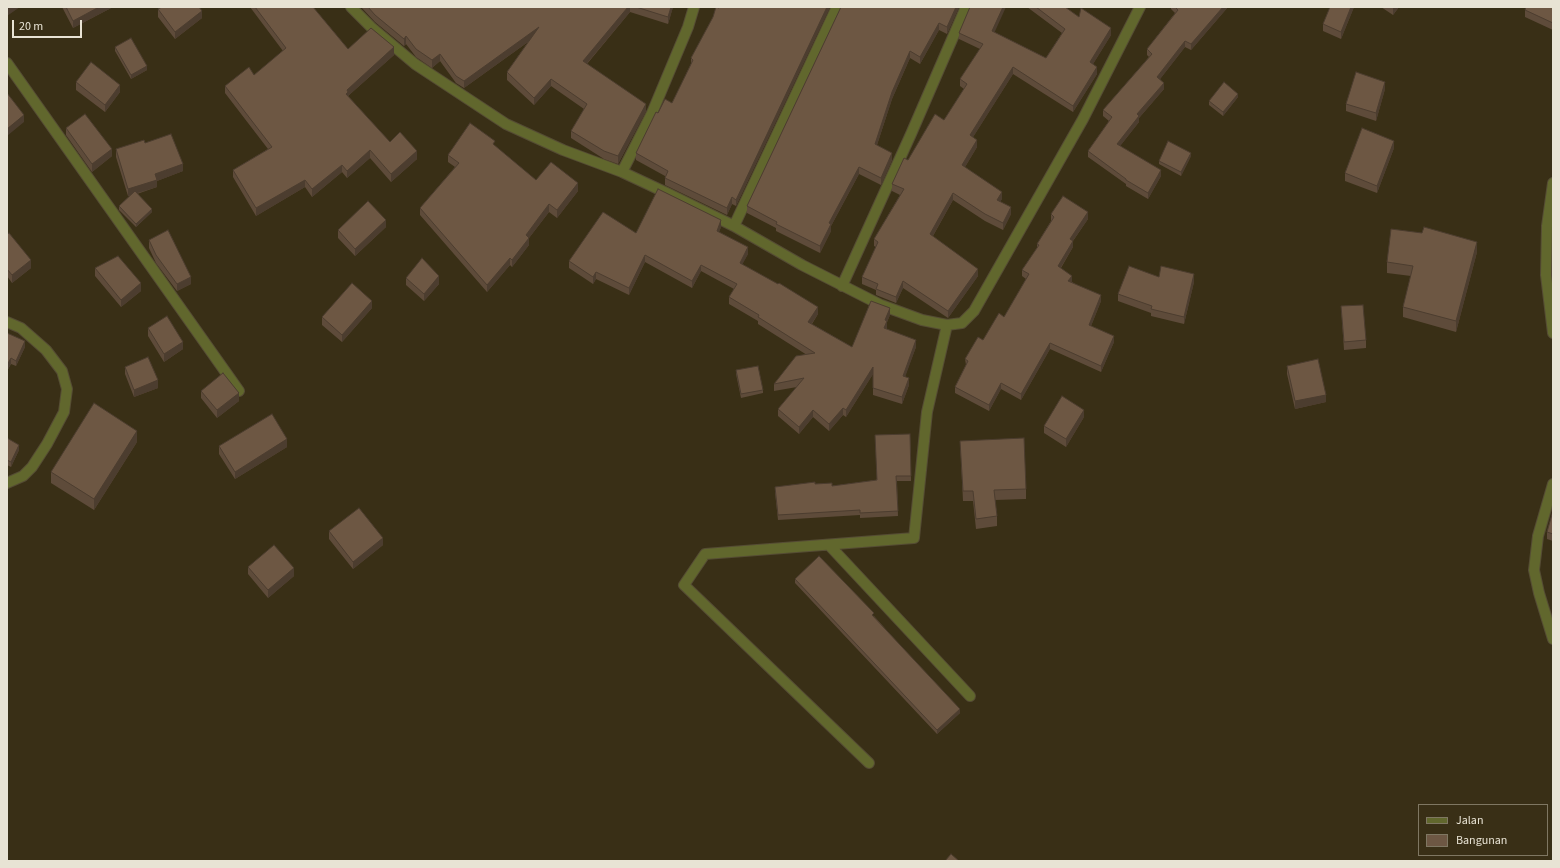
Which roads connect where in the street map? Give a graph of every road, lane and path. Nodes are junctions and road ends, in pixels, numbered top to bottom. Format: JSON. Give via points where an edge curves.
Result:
{"nodes":[{"id":1,"x":351,"y":7,"type":"edge"},
{"id":2,"x":694,"y":7,"type":"edge"},
{"id":3,"x":837,"y":7,"type":"edge"},
{"id":4,"x":966,"y":7,"type":"edge"},
{"id":5,"x":1140,"y":7,"type":"edge"},
{"id":6,"x":7,"y":64,"type":"edge"},
{"id":7,"x":622,"y":172,"type":"junction"},
{"id":8,"x":1553,"y":183,"type":"edge"},
{"id":9,"x":734,"y":226,"type":"junction"},
{"id":10,"x":842,"y":286,"type":"junction"},
{"id":11,"x":7,"y":322,"type":"edge"},
{"id":12,"x":947,"y":325,"type":"junction"},
{"id":13,"x":1553,"y":333,"type":"edge"},
{"id":14,"x":239,"y":391,"type":"edge"},
{"id":15,"x":7,"y":483,"type":"edge"},
{"id":16,"x":1553,"y":484,"type":"edge"},
{"id":17,"x":829,"y":545,"type":"junction"},
{"id":18,"x":1553,"y":639,"type":"edge"},
{"id":19,"x":970,"y":696,"type":"dead end"},
{"id":20,"x":869,"y":763,"type":"dead end"}],
"edges":[{"from":1,"to":7,"type":"street","via":[[415,64],[506,124]]},
{"from":2,"to":7,"type":"street","via":[[652,113]]},
{"from":3,"to":9,"type":"street"},
{"from":4,"to":10,"type":"street"},
{"from":5,"to":12,"type":"street","via":[[1083,119],[974,311],[962,323]]},
{"from":6,"to":14,"type":"street"},
{"from":7,"to":9,"type":"street"},
{"from":8,"to":13,"type":"street","via":[[1547,226],[1546,275]]},
{"from":9,"to":10,"type":"street"},
{"from":10,"to":12,"type":"street","via":[[881,305],[922,320]]},
{"from":11,"to":15,"type":"street","via":[[21,328],[46,350],[62,370],[67,389],[64,412],[47,444],[23,476]]},
{"from":12,"to":17,"type":"street","via":[[927,412],[914,538]]},
{"from":16,"to":18,"type":"street","via":[[1538,536],[1534,570]]},
{"from":17,"to":19,"type":"street"},
{"from":17,"to":20,"type":"street","via":[[705,554],[684,585]]}]}
